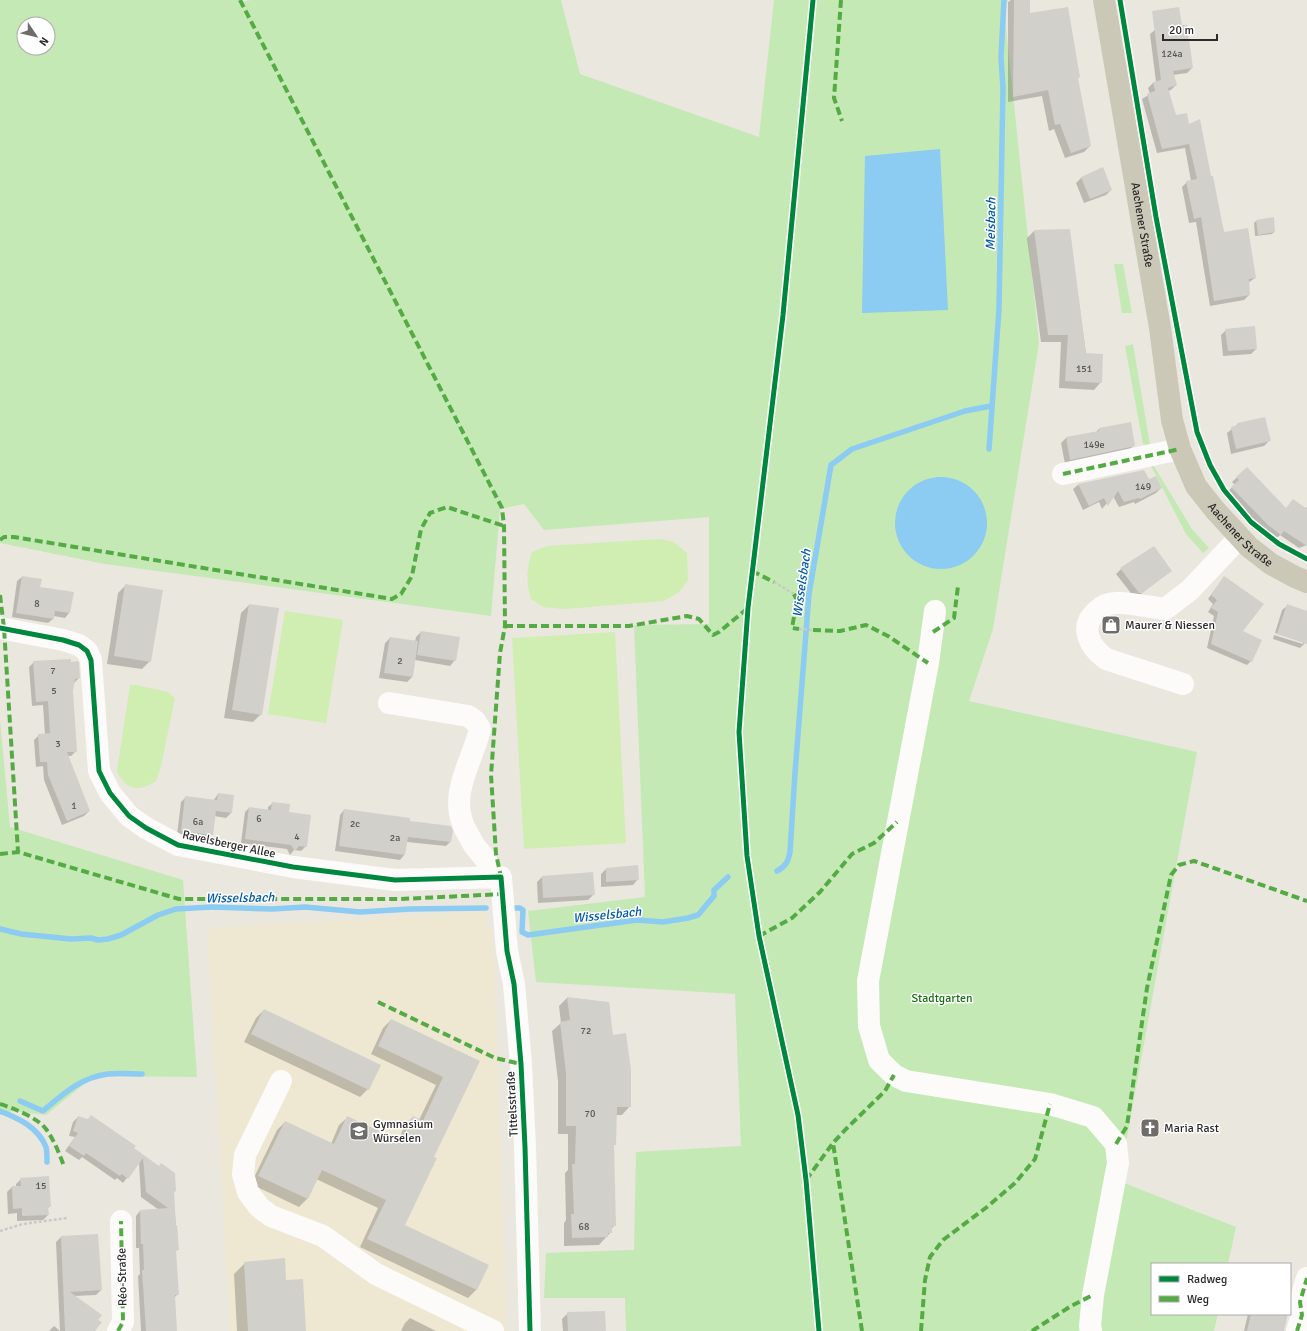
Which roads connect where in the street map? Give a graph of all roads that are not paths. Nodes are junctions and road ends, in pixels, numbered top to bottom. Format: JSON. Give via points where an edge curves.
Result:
{"nodes":[{"id":1,"x":1104,"y":0,"type":"edge"},
{"id":2,"x":1180,"y":449,"type":"junction"},
{"id":3,"x":1063,"y":474,"type":"dead end"},
{"id":4,"x":1240,"y":537,"type":"junction"},
{"id":5,"x":1307,"y":582,"type":"edge"},
{"id":6,"x":935,"y":611,"type":"dead end"},
{"id":7,"x":0,"y":628,"type":"edge"},
{"id":8,"x":1183,"y":684,"type":"dead end"},
{"id":9,"x":389,"y":703,"type":"dead end"},
{"id":10,"x":496,"y":877,"type":"junction"},
{"id":11,"x":281,"y":1081,"type":"dead end"},
{"id":12,"x":120,"y":1221,"type":"dead end"},
{"id":13,"x":1307,"y":1278,"type":"edge"},
{"id":14,"x":118,"y":1331,"type":"edge"},
{"id":15,"x":493,"y":1331,"type":"edge"},
{"id":16,"x":530,"y":1331,"type":"edge"},
{"id":17,"x":1091,"y":1331,"type":"edge"},
{"id":18,"x":1298,"y":1331,"type":"edge"}],
"edges":[{"from":1,"to":2,"type":"main road","name":"Aachener Straße","via":[[1160,328],[1172,420]]},
{"from":2,"to":3,"type":"street"},
{"from":2,"to":4,"type":"main road","name":"Aachener Straße","via":[[1196,486]]},
{"from":4,"to":5,"type":"main road","name":"Aachener Straße","via":[[1271,564]]},
{"from":4,"to":8,"type":"street","via":[[1190,590],[1165,609],[1116,602],[1103,606],[1088,622],[1087,632],[1092,646],[1106,659]]},
{"from":6,"to":17,"type":"street","via":[[928,663],[868,981],[869,1026],[879,1060],[894,1075],[906,1081],[1050,1104],[1093,1118],[1116,1144],[1118,1163],[1093,1296]]},
{"from":7,"to":10,"type":"street","name":"Ravelsberger Allee","via":[[63,640],[79,645],[87,651],[91,660],[99,771],[110,793],[129,816],[178,845],[293,867],[395,880]]},
{"from":9,"to":10,"type":"street","name":"Tittelsstraße","via":[[468,716],[480,729],[459,794],[458,807],[464,827]]},
{"from":10,"to":16,"type":"street","name":"Tittelsstraße","via":[[506,951],[514,984],[521,1064]]},
{"from":11,"to":15,"type":"street","via":[[245,1155],[243,1174],[248,1192],[259,1207],[271,1216],[323,1236],[376,1274]]},
{"from":12,"to":14,"type":"street","name":"Réo-Straße","via":[[123,1322]]},
{"from":13,"to":18,"type":"street","via":[[1300,1302],[1302,1315]]}]}
